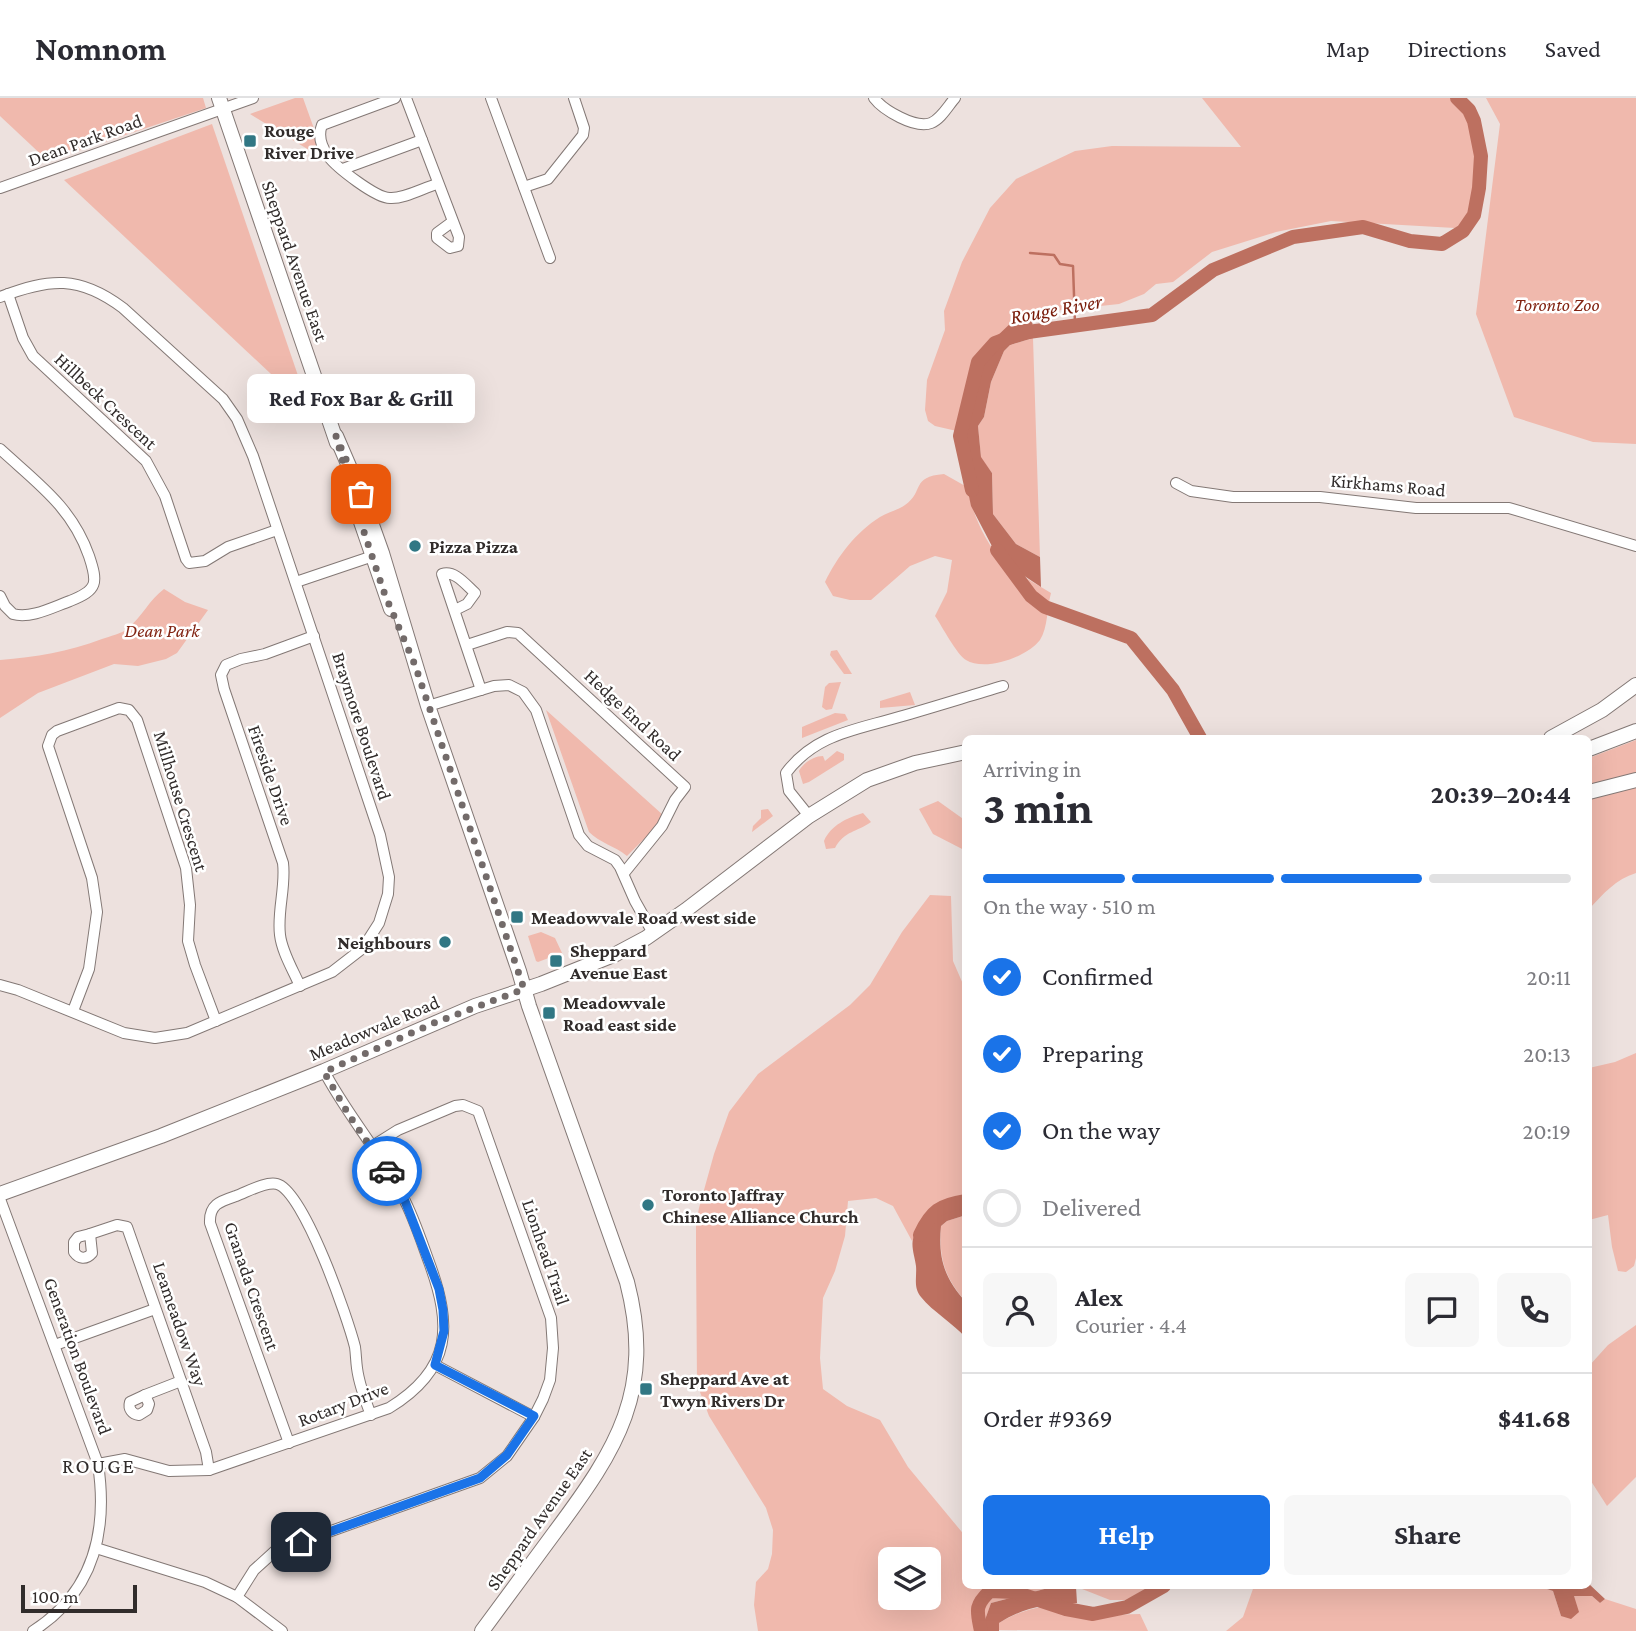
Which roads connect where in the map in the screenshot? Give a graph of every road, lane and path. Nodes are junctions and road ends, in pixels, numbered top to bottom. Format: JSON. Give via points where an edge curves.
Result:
{"nodes":[{"id":1,"x":253,"y":98,"type":"edge"},
{"id":2,"x":395,"y":98,"type":"edge"},
{"id":3,"x":406,"y":98,"type":"edge"},
{"id":4,"x":491,"y":98,"type":"edge"},
{"id":5,"x":574,"y":98,"type":"edge"},
{"id":6,"x":874,"y":98,"type":"edge"},
{"id":7,"x":955,"y":98,"type":"edge"},
{"id":8,"x":220,"y":104,"type":"edge"},
{"id":9,"x":422,"y":140,"type":"junction"},
{"id":10,"x":343,"y":169,"type":"junction"},
{"id":11,"x":437,"y":184,"type":"junction"},
{"id":12,"x":524,"y":187,"type":"junction"},
{"id":13,"x":0,"y":188,"type":"edge"},
{"id":14,"x":452,"y":222,"type":"dead end"},
{"id":15,"x":550,"y":258,"type":"dead end"},
{"id":16,"x":4,"y":295,"type":"edge"},
{"id":17,"x":0,"y":449,"type":"edge"},
{"id":18,"x":1177,"y":483,"type":"dead end"},
{"id":19,"x":278,"y":530,"type":"junction"},
{"id":20,"x":1636,"y":546,"type":"edge"},
{"id":21,"x":377,"y":555,"type":"junction"},
{"id":22,"x":296,"y":582,"type":"junction"},
{"id":23,"x":0,"y":596,"type":"edge"},
{"id":24,"x":455,"y":610,"type":"dead end"},
{"id":25,"x":314,"y":636,"type":"junction"},
{"id":26,"x":467,"y":645,"type":"junction"},
{"id":27,"x":1636,"y":685,"type":"edge"},
{"id":28,"x":1003,"y":686,"type":"dead end"},
{"id":29,"x":481,"y":690,"type":"junction"},
{"id":30,"x":428,"y":706,"type":"junction"},
{"id":31,"x":1636,"y":732,"type":"edge"},
{"id":32,"x":1557,"y":735,"type":"edge"},
{"id":33,"x":1592,"y":748,"type":"edge"},
{"id":34,"x":962,"y":753,"type":"edge"},
{"id":35,"x":1636,"y":780,"type":"edge"},
{"id":36,"x":1592,"y":791,"type":"edge"},
{"id":37,"x":809,"y":816,"type":"junction"},
{"id":38,"x":624,"y":873,"type":"junction"},
{"id":39,"x":653,"y":933,"type":"junction"},
{"id":40,"x":0,"y":985,"type":"edge"},
{"id":41,"x":300,"y":986,"type":"junction"},
{"id":42,"x":524,"y":989,"type":"junction"},
{"id":43,"x":72,"y":1011,"type":"junction"},
{"id":44,"x":216,"y":1021,"type":"junction"},
{"id":45,"x":324,"y":1072,"type":"junction"},
{"id":46,"x":371,"y":1147,"type":"junction"},
{"id":47,"x":0,"y":1197,"type":"edge"},
{"id":48,"x":90,"y":1234,"type":"dead end"},
{"id":49,"x":155,"y":1309,"type":"junction"},
{"id":50,"x":55,"y":1345,"type":"junction"},
{"id":51,"x":435,"y":1365,"type":"junction"},
{"id":52,"x":181,"y":1381,"type":"junction"},
{"id":53,"x":145,"y":1395,"type":"dead end"},
{"id":54,"x":371,"y":1415,"type":"junction"},
{"id":55,"x":534,"y":1416,"type":"junction"},
{"id":56,"x":289,"y":1443,"type":"junction"},
{"id":57,"x":99,"y":1464,"type":"junction"},
{"id":58,"x":209,"y":1470,"type":"junction"},
{"id":59,"x":96,"y":1548,"type":"junction"},
{"id":60,"x":237,"y":1597,"type":"junction"},
{"id":61,"x":33,"y":1631,"type":"edge"},
{"id":62,"x":282,"y":1631,"type":"edge"},
{"id":63,"x":482,"y":1631,"type":"edge"}],
"edges":[{"from":1,"to":8,"type":"street"},
{"from":2,"to":10,"type":"street","via":[[322,125],[319,134],[324,148]]},
{"from":3,"to":9,"type":"street"},
{"from":4,"to":12,"type":"street"},
{"from":5,"to":12,"type":"street","via":[[583,135],[548,179]]},
{"from":6,"to":7,"type":"street","via":[[883,109],[924,124],[941,115]]},
{"from":8,"to":13,"type":"street","name":"Dean Park Road"},
{"from":8,"to":21,"type":"main road","name":"Sheppard Avenue East"},
{"from":9,"to":10,"type":"street"},
{"from":9,"to":11,"type":"street"},
{"from":10,"to":11,"type":"street","via":[[379,196],[392,199]]},
{"from":11,"to":14,"type":"street"},
{"from":12,"to":15,"type":"street"},
{"from":16,"to":19,"type":"street","name":"Braymore Boulevard","via":[[38,285],[76,283],[123,307],[232,409]]},
{"from":16,"to":19,"type":"street","name":"Hillbeck Crescent","via":[[33,356],[146,461],[189,563],[205,561],[229,547]]},
{"from":17,"to":23,"type":"street","via":[[74,522],[95,578],[86,595],[29,614],[13,614]]},
{"from":18,"to":20,"type":"street","name":"Kirkhams Road","via":[[1191,491],[1233,497],[1320,497],[1416,509],[1509,508]]},
{"from":19,"to":22,"type":"street","name":"Braymore Boulevard"},
{"from":21,"to":22,"type":"street"},
{"from":21,"to":30,"type":"main road","name":"Sheppard Avenue East","via":[[385,595]]},
{"from":22,"to":25,"type":"street","name":"Braymore Boulevard"},
{"from":24,"to":26,"type":"street"},
{"from":25,"to":41,"type":"street","name":"Braymore Boulevard","via":[[384,847],[389,877],[379,923],[363,948],[332,972]]},
{"from":25,"to":41,"type":"street","name":"Fireside Drive","via":[[235,661],[226,665],[221,675],[283,863],[279,932]]},
{"from":26,"to":29,"type":"street"},
{"from":26,"to":38,"type":"street","name":"Hedge End Road","via":[[518,633],[685,787],[662,826]]},
{"from":27,"to":32,"type":"main road"},
{"from":28,"to":37,"type":"street","via":[[844,731],[802,755],[786,773],[789,791]]},
{"from":29,"to":30,"type":"street"},
{"from":29,"to":38,"type":"street","via":[[509,685],[531,701],[579,835],[588,846],[615,860]]},
{"from":30,"to":42,"type":"main road","name":"Sheppard Avenue East"},
{"from":31,"to":33,"type":"main road"},
{"from":34,"to":37,"type":"main road","name":"Meadowvale Road","via":[[867,780]]},
{"from":35,"to":36,"type":"main road"},
{"from":37,"to":39,"type":"main road","name":"Meadowvale Road"},
{"from":38,"to":39,"type":"street"},
{"from":39,"to":42,"type":"main road","name":"Meadowvale Road","via":[[616,954]]},
{"from":40,"to":43,"type":"street","name":"Braymore Boulevard"},
{"from":41,"to":44,"type":"street","name":"Braymore Boulevard"},
{"from":42,"to":45,"type":"main road","name":"Meadowvale Road"},
{"from":42,"to":63,"type":"main road","name":"Sheppard Avenue East","via":[[627,1282],[636,1331],[636,1367],[627,1411],[603,1465]]},
{"from":43,"to":44,"type":"street","name":"Braymore Boulevard","via":[[124,1033],[155,1038],[187,1033]]},
{"from":43,"to":44,"type":"street","name":"Millhouse Crescent","via":[[89,970],[97,912],[92,878],[48,746],[57,731],[120,708],[129,710],[137,720],[186,868],[188,941]]},
{"from":45,"to":46,"type":"street","name":"Rotary Drive"},
{"from":45,"to":47,"type":"main road","name":"Meadowvale Road"},
{"from":46,"to":51,"type":"street","name":"Rotary Drive","via":[[403,1196],[439,1289],[444,1331]]},
{"from":46,"to":55,"type":"street","name":"Lionhead Trail","via":[[455,1106],[478,1111],[551,1318],[550,1380]]},
{"from":47,"to":50,"type":"street","name":"Generation Boulevard"},
{"from":48,"to":49,"type":"street","name":"Leameadow Way","via":[[117,1225],[127,1227]]},
{"from":49,"to":50,"type":"street"},
{"from":49,"to":52,"type":"street","name":"Leameadow Way"},
{"from":50,"to":57,"type":"street","name":"Generation Boulevard"},
{"from":51,"to":54,"type":"street","name":"Rotary Drive","via":[[406,1398]]},
{"from":51,"to":55,"type":"street"},
{"from":52,"to":53,"type":"street"},
{"from":52,"to":58,"type":"street","name":"Leameadow Way"},
{"from":54,"to":56,"type":"street","name":"Rotary Drive"},
{"from":54,"to":56,"type":"street","name":"Granada Crescent","via":[[351,1335],[315,1235],[286,1189],[276,1184],[261,1186],[216,1203],[211,1223]]},
{"from":55,"to":60,"type":"street","name":"Lionhead Trail","via":[[507,1455],[480,1478],[275,1551],[254,1570]]},
{"from":56,"to":58,"type":"street","name":"Rotary Drive"},
{"from":57,"to":58,"type":"street","name":"Rotary Drive","via":[[125,1459],[169,1471]]},
{"from":57,"to":59,"type":"street","name":"Generation Boulevard","via":[[102,1516]]},
{"from":59,"to":60,"type":"street","via":[[205,1582]]},
{"from":59,"to":61,"type":"street","name":"Generation Boulevard","via":[[73,1594]]},
{"from":60,"to":62,"type":"street"}]}
